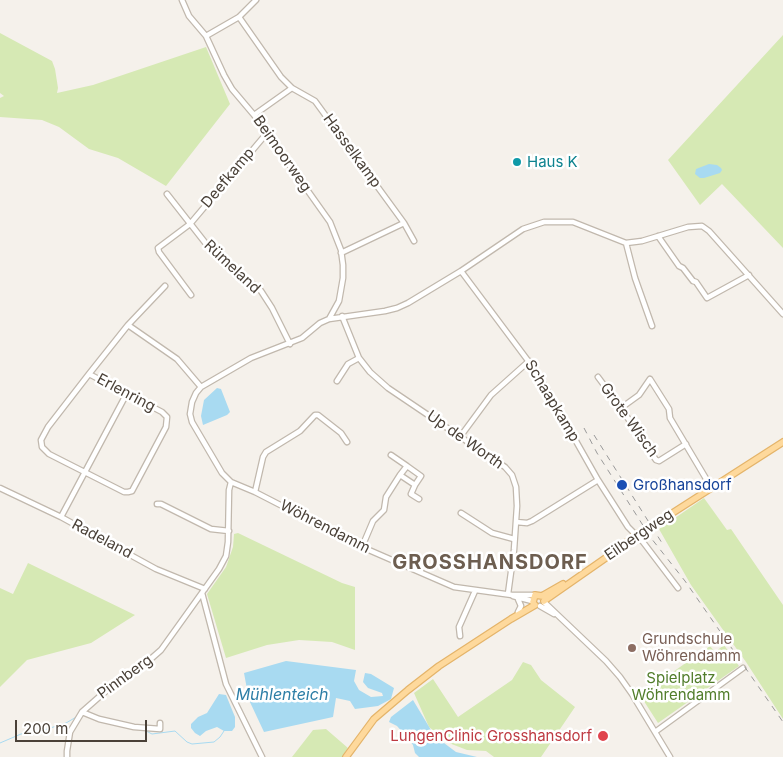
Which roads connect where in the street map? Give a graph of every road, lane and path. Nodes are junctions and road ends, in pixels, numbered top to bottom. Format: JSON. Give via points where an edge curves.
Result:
{"nodes":[{"id":1,"x":182,"y":0,"type":"edge"},
{"id":2,"x":256,"y":0,"type":"edge"},
{"id":3,"x":239,"y":17,"type":"junction"},
{"id":4,"x":206,"y":36,"type":"junction"},
{"id":5,"x":292,"y":88,"type":"junction"},
{"id":6,"x":254,"y":115,"type":"junction"},
{"id":7,"x":266,"y":133,"type":"junction"},
{"id":8,"x":166,"y":194,"type":"dead end"},
{"id":9,"x":404,"y":223,"type":"junction"},
{"id":10,"x":190,"y":224,"type":"junction"},
{"id":11,"x":658,"y":236,"type":"junction"},
{"id":12,"x":414,"y":241,"type":"dead end"},
{"id":13,"x":626,"y":243,"type":"junction"},
{"id":14,"x":341,"y":253,"type":"junction"},
{"id":15,"x":461,"y":271,"type":"junction"},
{"id":16,"x":749,"y":275,"type":"junction"},
{"id":17,"x":164,"y":286,"type":"dead end"},
{"id":18,"x":192,"y":295,"type":"dead end"},
{"id":19,"x":339,"y":301,"type":"junction"},
{"id":20,"x":783,"y":314,"type":"edge"},
{"id":21,"x":341,"y":316,"type":"junction"},
{"id":22,"x":329,"y":319,"type":"junction"},
{"id":23,"x":128,"y":325,"type":"junction"},
{"id":24,"x":652,"y":326,"type":"dead end"},
{"id":25,"x":290,"y":344,"type":"junction"},
{"id":26,"x":359,"y":358,"type":"junction"},
{"id":27,"x":529,"y":361,"type":"junction"},
{"id":28,"x":90,"y":374,"type":"junction"},
{"id":29,"x":598,"y":378,"type":"dead end"},
{"id":30,"x":337,"y":381,"type":"dead end"},
{"id":31,"x":201,"y":387,"type":"junction"},
{"id":32,"x":127,"y":393,"type":"junction"},
{"id":33,"x":621,"y":408,"type":"junction"},
{"id":34,"x":460,"y":437,"type":"junction"},
{"id":35,"x":347,"y":442,"type":"dead end"},
{"id":36,"x":783,"y":442,"type":"edge"},
{"id":37,"x":686,"y":444,"type":"junction"},
{"id":38,"x":391,"y":455,"type":"dead end"},
{"id":39,"x":407,"y":466,"type":"junction"},
{"id":40,"x":86,"y":473,"type":"junction"},
{"id":41,"x":400,"y":475,"type":"junction"},
{"id":42,"x":598,"y":480,"type":"junction"},
{"id":43,"x":231,"y":482,"type":"junction"},
{"id":44,"x":415,"y":485,"type":"junction"},
{"id":45,"x":711,"y":487,"type":"junction"},
{"id":46,"x":0,"y":488,"type":"edge"},
{"id":47,"x":255,"y":492,"type":"junction"},
{"id":48,"x":419,"y":499,"type":"dead end"},
{"id":49,"x":157,"y":504,"type":"dead end"},
{"id":50,"x":461,"y":512,"type":"dead end"},
{"id":51,"x":61,"y":518,"type":"junction"},
{"id":52,"x":516,"y":522,"type":"junction"},
{"id":53,"x":229,"y":530,"type":"junction"},
{"id":54,"x":635,"y":535,"type":"junction"},
{"id":55,"x":514,"y":539,"type":"junction"},
{"id":56,"x":362,"y":547,"type":"junction"},
{"id":57,"x":678,"y":588,"type":"dead end"},
{"id":58,"x":203,"y":591,"type":"junction"},
{"id":59,"x":476,"y":591,"type":"junction"},
{"id":60,"x":510,"y":595,"type":"junction"},
{"id":61,"x":517,"y":598,"type":"junction"},
{"id":62,"x":538,"y":601,"type":"junction"},
{"id":63,"x":518,"y":612,"type":"junction"},
{"id":64,"x":511,"y":619,"type":"junction"},
{"id":65,"x":460,"y":636,"type":"dead end"},
{"id":66,"x":743,"y":668,"type":"dead end"},
{"id":67,"x":82,"y":712,"type":"junction"},
{"id":68,"x":160,"y":724,"type":"dead end"},
{"id":69,"x":655,"y":732,"type":"junction"},
{"id":70,"x":67,"y":757,"type":"edge"},
{"id":71,"x":262,"y":757,"type":"edge"},
{"id":72,"x":346,"y":757,"type":"edge"},
{"id":73,"x":670,"y":757,"type":"edge"}],
"edges":[{"from":1,"to":4,"type":"street","name":"Beimoorweg","via":[[189,16]]},
{"from":2,"to":3,"type":"street"},
{"from":3,"to":4,"type":"street"},
{"from":3,"to":5,"type":"street","name":"Hasselkamp"},
{"from":4,"to":6,"type":"street","name":"Beimoorweg","via":[[228,82]]},
{"from":5,"to":6,"type":"street"},
{"from":5,"to":9,"type":"street","name":"Hasselkamp","via":[[315,100]]},
{"from":6,"to":7,"type":"street","name":"Beimoorweg"},
{"from":7,"to":10,"type":"street","name":"Deefkamp"},
{"from":7,"to":14,"type":"street","name":"Beimoorweg","via":[[330,222]]},
{"from":8,"to":10,"type":"street","name":"Rümeland"},
{"from":9,"to":12,"type":"street","name":"Hasselkamp"},
{"from":9,"to":14,"type":"street"},
{"from":10,"to":18,"type":"street","name":"Deefkamp","via":[[158,248]]},
{"from":10,"to":25,"type":"street","name":"Rümeland","via":[[207,245],[261,291]]},
{"from":11,"to":13,"type":"street"},
{"from":11,"to":16,"type":"street","via":[[702,226]]},
{"from":11,"to":16,"type":"street","via":[[707,298]]},
{"from":13,"to":15,"type":"street","via":[[573,222],[544,222],[523,229]]},
{"from":13,"to":24,"type":"street"},
{"from":14,"to":19,"type":"street","name":"Beimoorweg","via":[[343,278]]},
{"from":15,"to":21,"type":"street","via":[[397,308]]},
{"from":15,"to":27,"type":"street","name":"Schaapkamp"},
{"from":16,"to":20,"type":"street"},
{"from":17,"to":23,"type":"street"},
{"from":19,"to":21,"type":"street","name":"Up de Worth"},
{"from":19,"to":22,"type":"street","name":"Beimoorweg"},
{"from":21,"to":22,"type":"street"},
{"from":21,"to":26,"type":"street","name":"Up de Worth"},
{"from":22,"to":25,"type":"street"},
{"from":23,"to":28,"type":"street"},
{"from":23,"to":31,"type":"street","via":[[177,359]]},
{"from":25,"to":31,"type":"street","via":[[251,358]]},
{"from":26,"to":30,"type":"street","via":[[348,364]]},
{"from":26,"to":34,"type":"street","name":"Up de Worth","via":[[388,388]]},
{"from":27,"to":34,"type":"street","via":[[491,395]]},
{"from":27,"to":42,"type":"street","name":"Schaapkamp"},
{"from":28,"to":32,"type":"street","name":"Erlenring"},
{"from":28,"to":40,"type":"street","name":"Erlenring","via":[[48,427],[41,443],[45,451]]},
{"from":29,"to":33,"type":"street","name":"Grote Wisch"},
{"from":31,"to":43,"type":"street","via":[[192,402],[192,422],[222,473]]},
{"from":32,"to":40,"type":"street"},
{"from":32,"to":40,"type":"street","name":"Erlenring","via":[[165,414],[166,427],[132,491],[124,492]]},
{"from":33,"to":37,"type":"street","name":"Grote Wisch","via":[[656,460]]},
{"from":33,"to":37,"type":"street","via":[[639,395],[650,379]]},
{"from":34,"to":52,"type":"street","name":"Up de Worth","via":[[512,475],[517,494]]},
{"from":35,"to":47,"type":"street","via":[[341,433],[316,415],[300,431],[266,452]]},
{"from":36,"to":45,"type":"main road","name":"Eilbergweg"},
{"from":37,"to":45,"type":"street"},
{"from":38,"to":39,"type":"street"},
{"from":39,"to":41,"type":"street"},
{"from":39,"to":44,"type":"street","via":[[421,476]]},
{"from":40,"to":51,"type":"street"},
{"from":41,"to":44,"type":"street"},
{"from":41,"to":56,"type":"street"},
{"from":42,"to":52,"type":"street","via":[[532,521]]},
{"from":42,"to":54,"type":"street","name":"Schaapkamp"},
{"from":43,"to":47,"type":"street","name":"Wöhrendamm"},
{"from":43,"to":53,"type":"street","name":"Pinnberg"},
{"from":44,"to":48,"type":"street","via":[[411,494]]},
{"from":45,"to":54,"type":"main road","name":"Eilbergweg"},
{"from":46,"to":51,"type":"street","name":"Radeland"},
{"from":47,"to":56,"type":"street","name":"Wöhrendamm"},
{"from":49,"to":53,"type":"street","via":[[211,529]]},
{"from":50,"to":55,"type":"street","via":[[492,533]]},
{"from":51,"to":58,"type":"street","name":"Radeland"},
{"from":52,"to":55,"type":"street","name":"Up de Worth"},
{"from":53,"to":58,"type":"street","name":"Pinnberg","via":[[226,556]]},
{"from":54,"to":57,"type":"street","name":"Schaapkamp"},
{"from":54,"to":62,"type":"main road","name":"Eilbergweg"},
{"from":55,"to":60,"type":"street","name":"Up de Worth"},
{"from":56,"to":59,"type":"street","name":"Wöhrendamm","via":[[445,584]]},
{"from":58,"to":67,"type":"street","name":"Pinnberg","via":[[161,650],[114,683]]},
{"from":58,"to":71,"type":"street","via":[[226,684]]},
{"from":59,"to":60,"type":"street","name":"Wöhrendamm"},
{"from":59,"to":65,"type":"street","via":[[459,627]]},
{"from":60,"to":61,"type":"street","name":"Wöhrendamm"},
{"from":60,"to":62,"type":"street","name":"Wöhrendamm"},
{"from":61,"to":62,"type":"street","name":"Wöhrendamm"},
{"from":61,"to":63,"type":"street","via":[[521,606]]},
{"from":62,"to":63,"type":"main road"},
{"from":62,"to":64,"type":"main road"},
{"from":62,"to":69,"type":"street","name":"Wöhrendamm","via":[[606,661],[632,694]]},
{"from":63,"to":64,"type":"main road"},
{"from":64,"to":72,"type":"main road","via":[[408,690],[374,719]]},
{"from":66,"to":69,"type":"street"},
{"from":67,"to":68,"type":"street","name":"Pinnberg","via":[[134,727],[160,729]]},
{"from":67,"to":70,"type":"street","name":"Pinnberg","via":[[70,732]]},
{"from":69,"to":73,"type":"street","name":"Wöhrendamm"}]}
